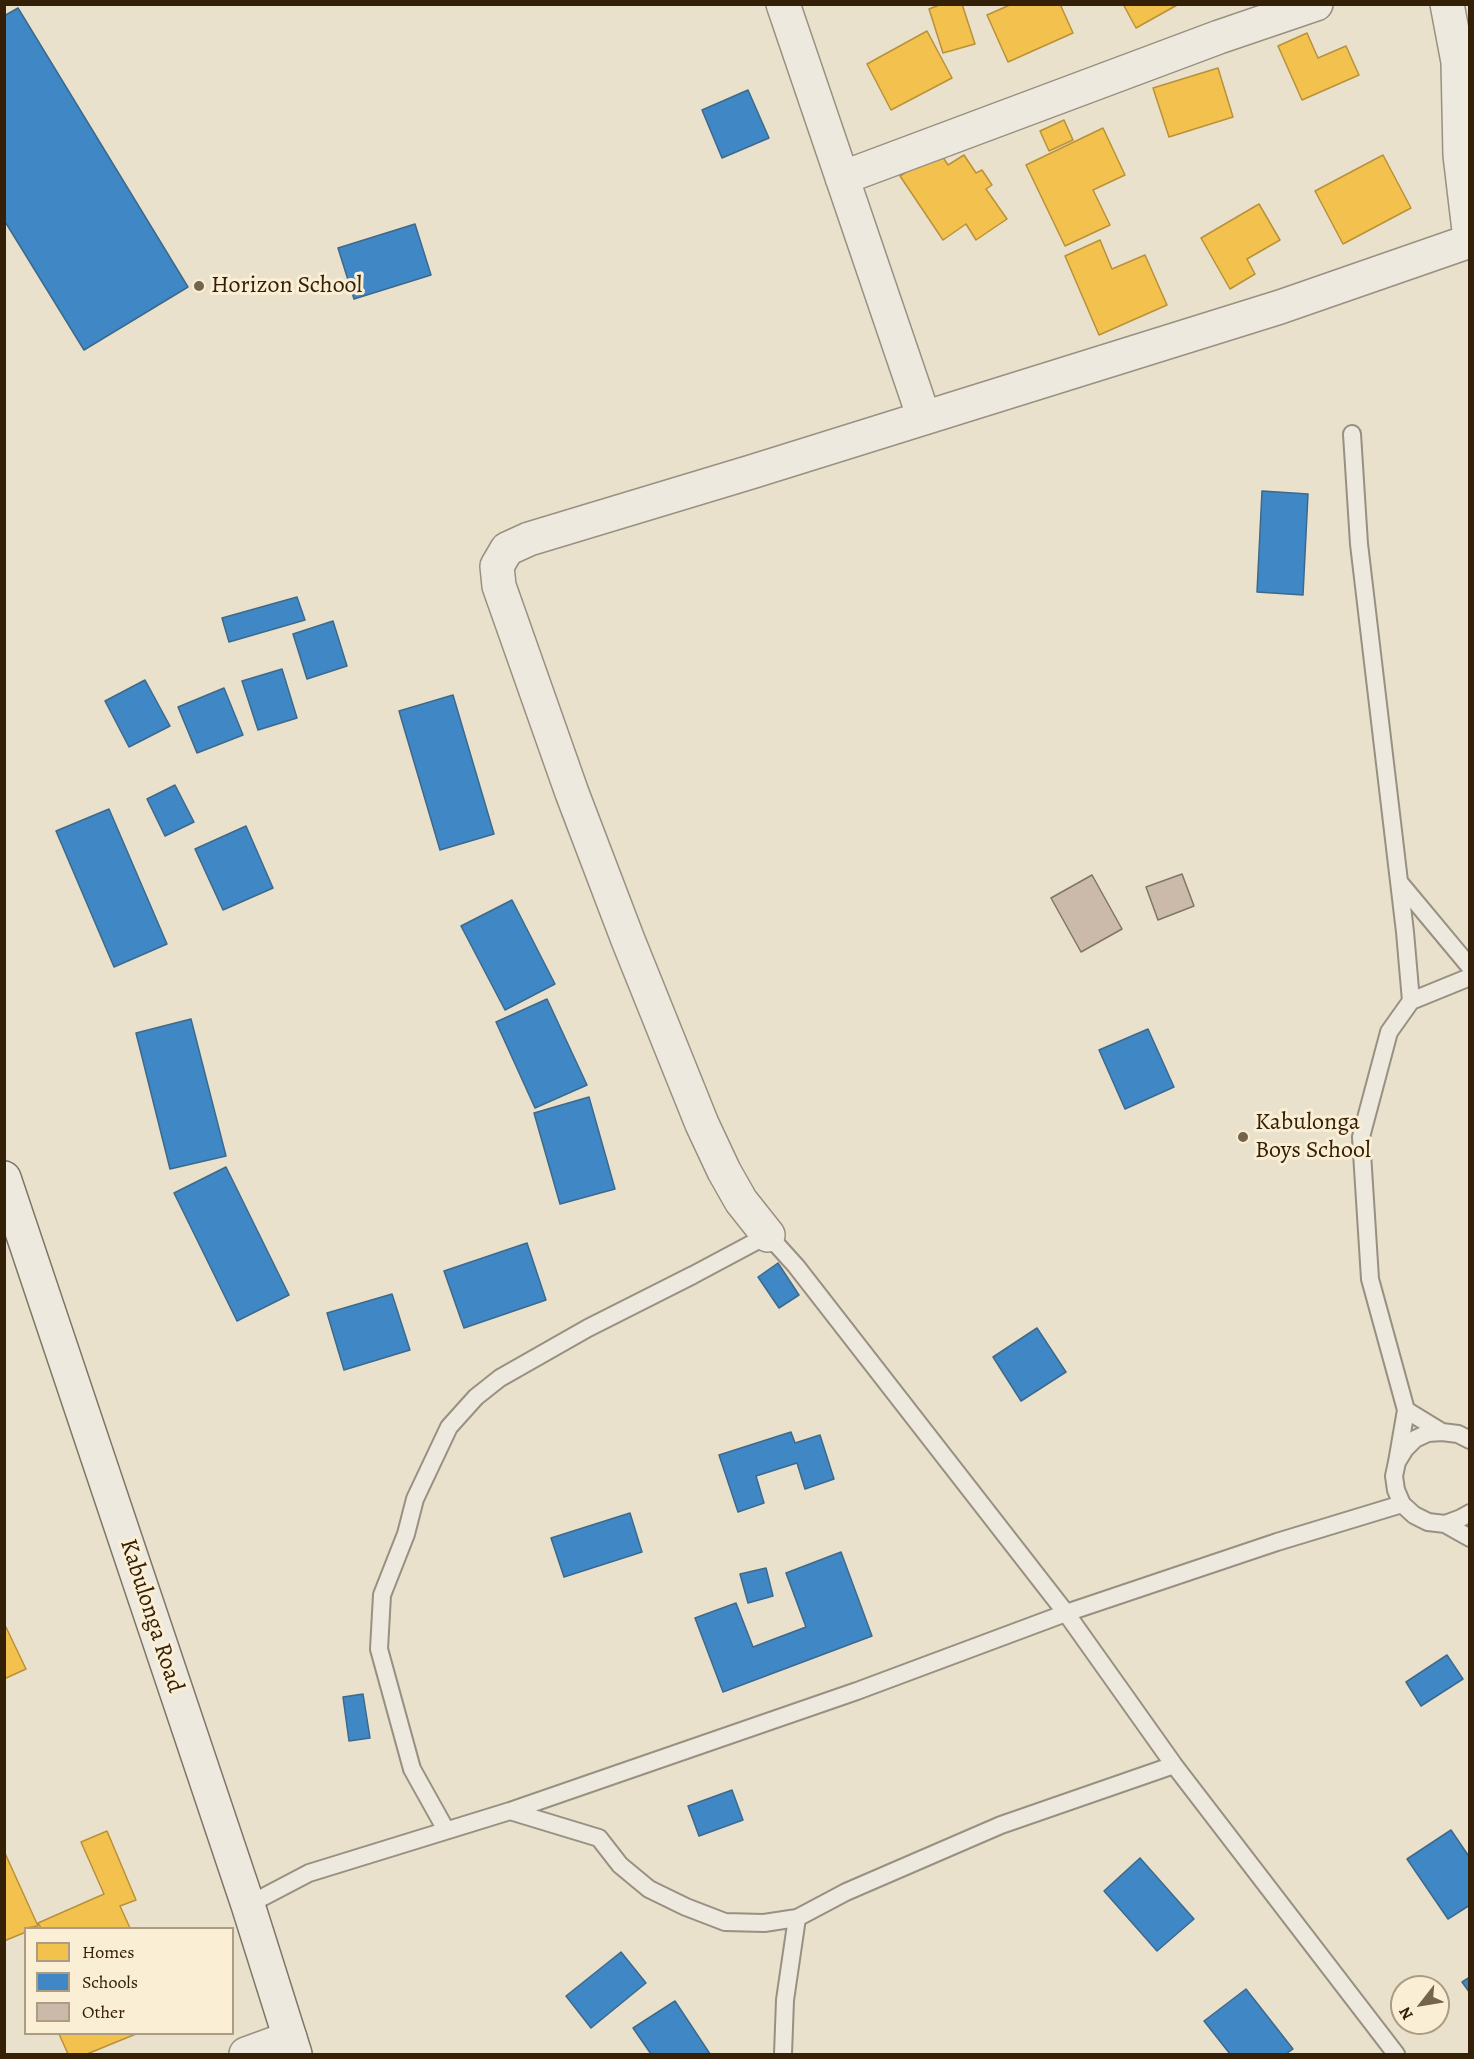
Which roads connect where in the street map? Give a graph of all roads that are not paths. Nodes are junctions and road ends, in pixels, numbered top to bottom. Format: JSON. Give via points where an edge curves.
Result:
{"nodes":[{"id":1,"x":783,"y":4,"type":"edge"},
{"id":2,"x":1316,"y":4,"type":"edge"},
{"id":3,"x":1447,"y":4,"type":"edge"},
{"id":4,"x":842,"y":178,"type":"junction"},
{"id":5,"x":1470,"y":240,"type":"edge"},
{"id":6,"x":924,"y":418,"type":"junction"},
{"id":7,"x":1352,"y":434,"type":"dead end"},
{"id":8,"x":1399,"y":882,"type":"junction"},
{"id":9,"x":1470,"y":967,"type":"edge"},
{"id":10,"x":1470,"y":977,"type":"edge"},
{"id":11,"x":1411,"y":1000,"type":"junction"},
{"id":12,"x":4,"y":1178,"type":"edge"},
{"id":13,"x":768,"y":1234,"type":"junction"},
{"id":14,"x":1406,"y":1410,"type":"junction"},
{"id":15,"x":1442,"y":1432,"type":"junction"},
{"id":16,"x":1470,"y":1440,"type":"edge"},
{"id":17,"x":1397,"y":1462,"type":"junction"},
{"id":18,"x":1402,"y":1504,"type":"junction"},
{"id":19,"x":1470,"y":1513,"type":"edge"},
{"id":20,"x":1445,"y":1524,"type":"junction"},
{"id":21,"x":1470,"y":1538,"type":"edge"},
{"id":22,"x":1066,"y":1613,"type":"junction"},
{"id":23,"x":1174,"y":1765,"type":"junction"},
{"id":24,"x":510,"y":1811,"type":"junction"},
{"id":25,"x":446,"y":1830,"type":"junction"},
{"id":26,"x":248,"y":1905,"type":"junction"},
{"id":27,"x":797,"y":1918,"type":"junction"},
{"id":28,"x":293,"y":2046,"type":"edge"},
{"id":29,"x":246,"y":2055,"type":"edge"},
{"id":30,"x":783,"y":2055,"type":"edge"},
{"id":31,"x":1396,"y":2055,"type":"edge"}],
"edges":[{"from":1,"to":4,"type":"street"},
{"from":2,"to":4,"type":"street"},
{"from":3,"to":5,"type":"street","via":[[1458,62],[1460,154]]},
{"from":4,"to":6,"type":"street"},
{"from":5,"to":6,"type":"street","via":[[1280,307]]},
{"from":6,"to":13,"type":"street","via":[[529,539],[507,549],[497,566],[499,586],[572,793],[702,1124],[741,1201]]},
{"from":7,"to":8,"type":"lane","via":[[1359,544]]},
{"from":8,"to":9,"type":"lane"},
{"from":8,"to":11,"type":"lane"},
{"from":10,"to":11,"type":"lane"},
{"from":11,"to":14,"type":"lane","via":[[1389,1032],[1360,1137],[1370,1279]]},
{"from":12,"to":26,"type":"street","name":"Kabulonga Road"},
{"from":13,"to":22,"type":"lane"},
{"from":13,"to":25,"type":"lane","via":[[500,1378],[449,1427],[414,1499],[406,1534],[382,1595],[379,1649],[412,1769]]},
{"from":14,"to":15,"type":"lane"},
{"from":14,"to":17,"type":"lane"},
{"from":15,"to":16,"type":"lane"},
{"from":15,"to":17,"type":"lane","via":[[1415,1439]]},
{"from":17,"to":18,"type":"lane","via":[[1394,1476]]},
{"from":18,"to":20,"type":"lane","via":[[1428,1522]]},
{"from":18,"to":22,"type":"lane"},
{"from":19,"to":20,"type":"lane"},
{"from":20,"to":21,"type":"lane"},
{"from":22,"to":23,"type":"lane"},
{"from":22,"to":24,"type":"lane","via":[[857,1691]]},
{"from":23,"to":27,"type":"lane","via":[[1001,1825],[857,1887]]},
{"from":23,"to":31,"type":"lane"},
{"from":24,"to":25,"type":"lane"},
{"from":24,"to":27,"type":"lane","via":[[599,1838],[620,1865],[649,1889],[725,1922],[764,1923]]},
{"from":25,"to":26,"type":"lane","via":[[309,1873]]},
{"from":26,"to":28,"type":"street","name":"Kabulonga Road"},
{"from":27,"to":30,"type":"lane"},
{"from":28,"to":29,"type":"street"}]}
